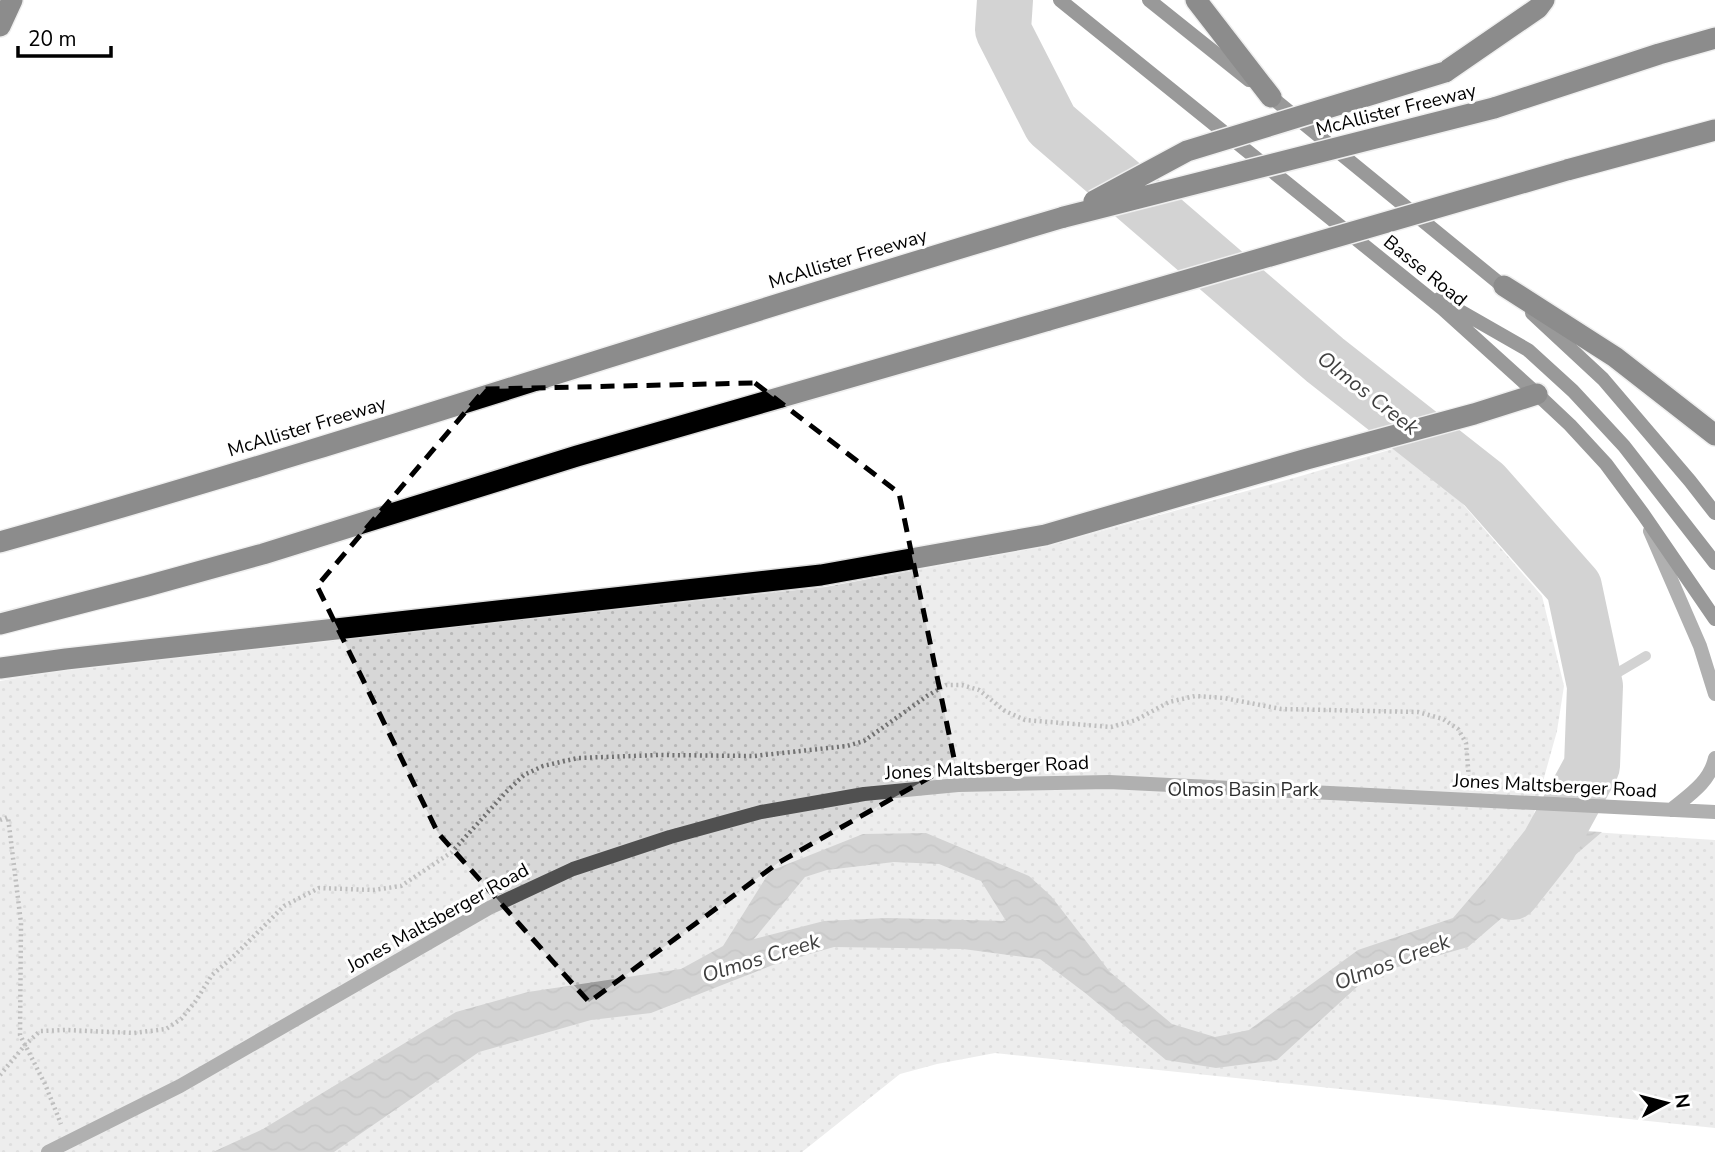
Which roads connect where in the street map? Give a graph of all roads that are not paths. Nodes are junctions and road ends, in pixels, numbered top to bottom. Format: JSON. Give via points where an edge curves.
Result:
{"nodes":[{"id":1,"x":12,"y":0,"type":"edge"},
{"id":2,"x":1060,"y":0,"type":"edge"},
{"id":3,"x":1149,"y":0,"type":"edge"},
{"id":4,"x":1196,"y":0,"type":"edge"},
{"id":5,"x":1544,"y":0,"type":"edge"},
{"id":6,"x":0,"y":26,"type":"edge"},
{"id":7,"x":1715,"y":38,"type":"edge"},
{"id":8,"x":1271,"y":97,"type":"junction"},
{"id":9,"x":1715,"y":130,"type":"edge"},
{"id":10,"x":1715,"y":138,"type":"edge"},
{"id":11,"x":1648,"y":149,"type":"junction"},
{"id":12,"x":1064,"y":217,"type":"junction"},
{"id":13,"x":1405,"y":279,"type":"junction"},
{"id":14,"x":1504,"y":286,"type":"junction"},
{"id":15,"x":1536,"y":394,"type":"junction"},
{"id":16,"x":1715,"y":435,"type":"edge"},
{"id":17,"x":1715,"y":513,"type":"edge"},
{"id":18,"x":1643,"y":514,"type":"junction"},
{"id":19,"x":0,"y":542,"type":"edge"},
{"id":20,"x":1715,"y":562,"type":"edge"},
{"id":21,"x":1715,"y":619,"type":"edge"},
{"id":22,"x":0,"y":624,"type":"edge"},
{"id":23,"x":0,"y":668,"type":"edge"},
{"id":24,"x":1715,"y":694,"type":"edge"},
{"id":25,"x":1715,"y":758,"type":"edge"},
{"id":26,"x":1665,"y":810,"type":"junction"},
{"id":27,"x":1715,"y":812,"type":"edge"},
{"id":28,"x":48,"y":1152,"type":"edge"}],
"edges":[{"from":1,"to":6,"type":"highway"},
{"from":2,"to":13,"type":"main road","name":"Basse Road"},
{"from":3,"to":8,"type":"main road","name":"Basse Road"},
{"from":4,"to":8,"type":"highway"},
{"from":5,"to":12,"type":"highway","bridge":true,"via":[[1445,72],[1187,151]]},
{"from":7,"to":12,"type":"highway","name":"McAllister Freeway","bridge":true,"via":[[1494,108]]},
{"from":8,"to":14,"type":"main road","name":"Basse Road"},
{"from":9,"to":11,"type":"highway"},
{"from":10,"to":11,"type":"highway"},
{"from":11,"to":22,"type":"highway","bridge":true,"via":[[577,456],[262,554]]},
{"from":12,"to":19,"type":"highway","name":"McAllister Freeway"},
{"from":13,"to":15,"type":"main road","name":"Basse Road"},
{"from":13,"to":20,"type":"main road","via":[[1528,349],[1624,446]]},
{"from":14,"to":16,"type":"highway","via":[[1615,358]]},
{"from":14,"to":17,"type":"main road","name":"Basse Road","via":[[1603,379]]},
{"from":15,"to":18,"type":"main road","name":"Basse Road","via":[[1606,464]]},
{"from":15,"to":23,"type":"highway","via":[[1045,535],[821,575]]},
{"from":18,"to":21,"type":"main road","name":"Basse Road"},
{"from":18,"to":24,"type":"street","via":[[1700,646]]},
{"from":25,"to":26,"type":"street","via":[[1703,784]]},
{"from":26,"to":27,"type":"street","name":"Jones Maltsberger Road"},
{"from":26,"to":28,"type":"street","name":"Jones Maltsberger Road","via":[[1109,782],[958,785],[864,794],[761,812],[573,869],[489,908],[180,1086]]}]}
